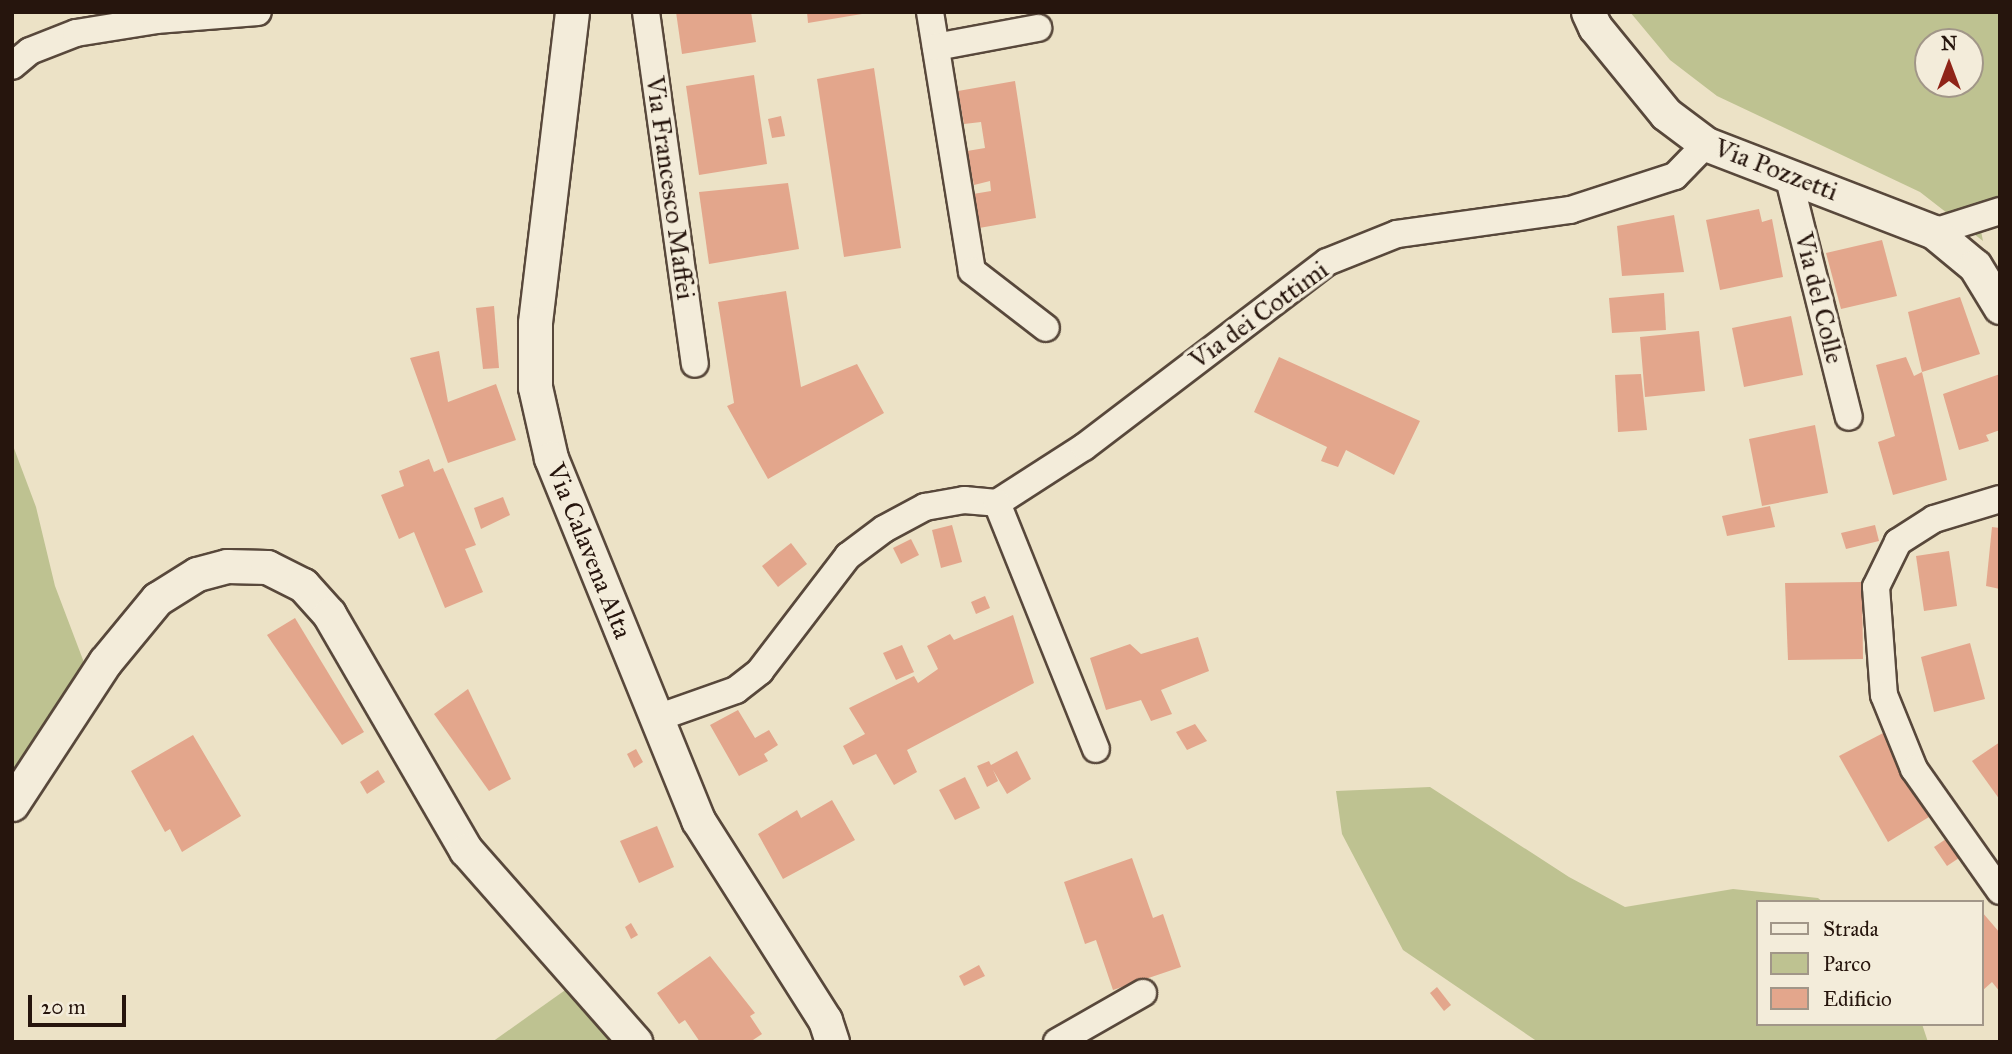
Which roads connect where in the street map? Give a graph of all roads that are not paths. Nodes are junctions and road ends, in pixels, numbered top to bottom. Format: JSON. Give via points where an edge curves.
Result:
{"nodes":[{"id":1,"x":258,"y":12,"type":"edge"},
{"id":2,"x":572,"y":12,"type":"edge"},
{"id":3,"x":646,"y":12,"type":"edge"},
{"id":4,"x":930,"y":12,"type":"edge"},
{"id":5,"x":1588,"y":12,"type":"edge"},
{"id":6,"x":1038,"y":28,"type":"dead end"},
{"id":7,"x":936,"y":47,"type":"junction"},
{"id":8,"x":12,"y":66,"type":"edge"},
{"id":9,"x":1706,"y":144,"type":"junction"},
{"id":10,"x":1789,"y":179,"type":"junction"},
{"id":11,"x":2000,"y":211,"type":"edge"},
{"id":12,"x":1934,"y":232,"type":"junction"},
{"id":13,"x":2000,"y":307,"type":"edge"},
{"id":14,"x":1046,"y":328,"type":"dead end"},
{"id":15,"x":695,"y":364,"type":"dead end"},
{"id":16,"x":1849,"y":417,"type":"dead end"},
{"id":17,"x":2000,"y":499,"type":"edge"},
{"id":18,"x":997,"y":503,"type":"junction"},
{"id":19,"x":657,"y":718,"type":"junction"},
{"id":20,"x":1096,"y":749,"type":"dead end"},
{"id":21,"x":12,"y":804,"type":"edge"},
{"id":22,"x":2000,"y":891,"type":"edge"},
{"id":23,"x":1143,"y":993,"type":"dead end"},
{"id":24,"x":635,"y":1042,"type":"edge"},
{"id":25,"x":832,"y":1042,"type":"edge"},
{"id":26,"x":1057,"y":1042,"type":"edge"}],
"edges":[{"from":1,"to":8,"type":"street","via":[[156,20],[76,33],[30,51]]},
{"from":2,"to":19,"type":"street","name":"Via Calavena Alta","via":[[535,323],[535,387],[551,458]]},
{"from":3,"to":15,"type":"street","name":"Via Francesco Maffei"},
{"from":4,"to":7,"type":"street"},
{"from":5,"to":9,"type":"street","name":"Via Pozzetti","via":[[1667,114]]},
{"from":6,"to":7,"type":"street"},
{"from":7,"to":14,"type":"street","via":[[972,271]]},
{"from":9,"to":10,"type":"street","name":"Via Pozzetti"},
{"from":9,"to":18,"type":"street","name":"Via dei Cottimi","via":[[1675,176],[1570,210],[1397,234],[1326,262],[1084,447]]},
{"from":10,"to":12,"type":"street","name":"Via Pozzetti","via":[[1879,208]]},
{"from":10,"to":16,"type":"street","name":"Via del Colle"},
{"from":11,"to":12,"type":"street"},
{"from":12,"to":13,"type":"street","name":"Via Pozzetti","via":[[1975,266]]},
{"from":17,"to":22,"type":"street","via":[[1934,519],[1898,542],[1876,587],[1884,695],[1914,769]]},
{"from":18,"to":19,"type":"street","via":[[964,500],[925,508],[884,529],[848,556],[760,671],[736,690]]},
{"from":18,"to":20,"type":"street"},
{"from":19,"to":25,"type":"street","name":"Via Calavena Alta","via":[[698,820],[825,1020]]},
{"from":21,"to":24,"type":"street","via":[[105,662],[157,599],[197,574],[227,566],[267,567],[303,585],[329,614],[466,850]]},
{"from":23,"to":26,"type":"street"}]}
